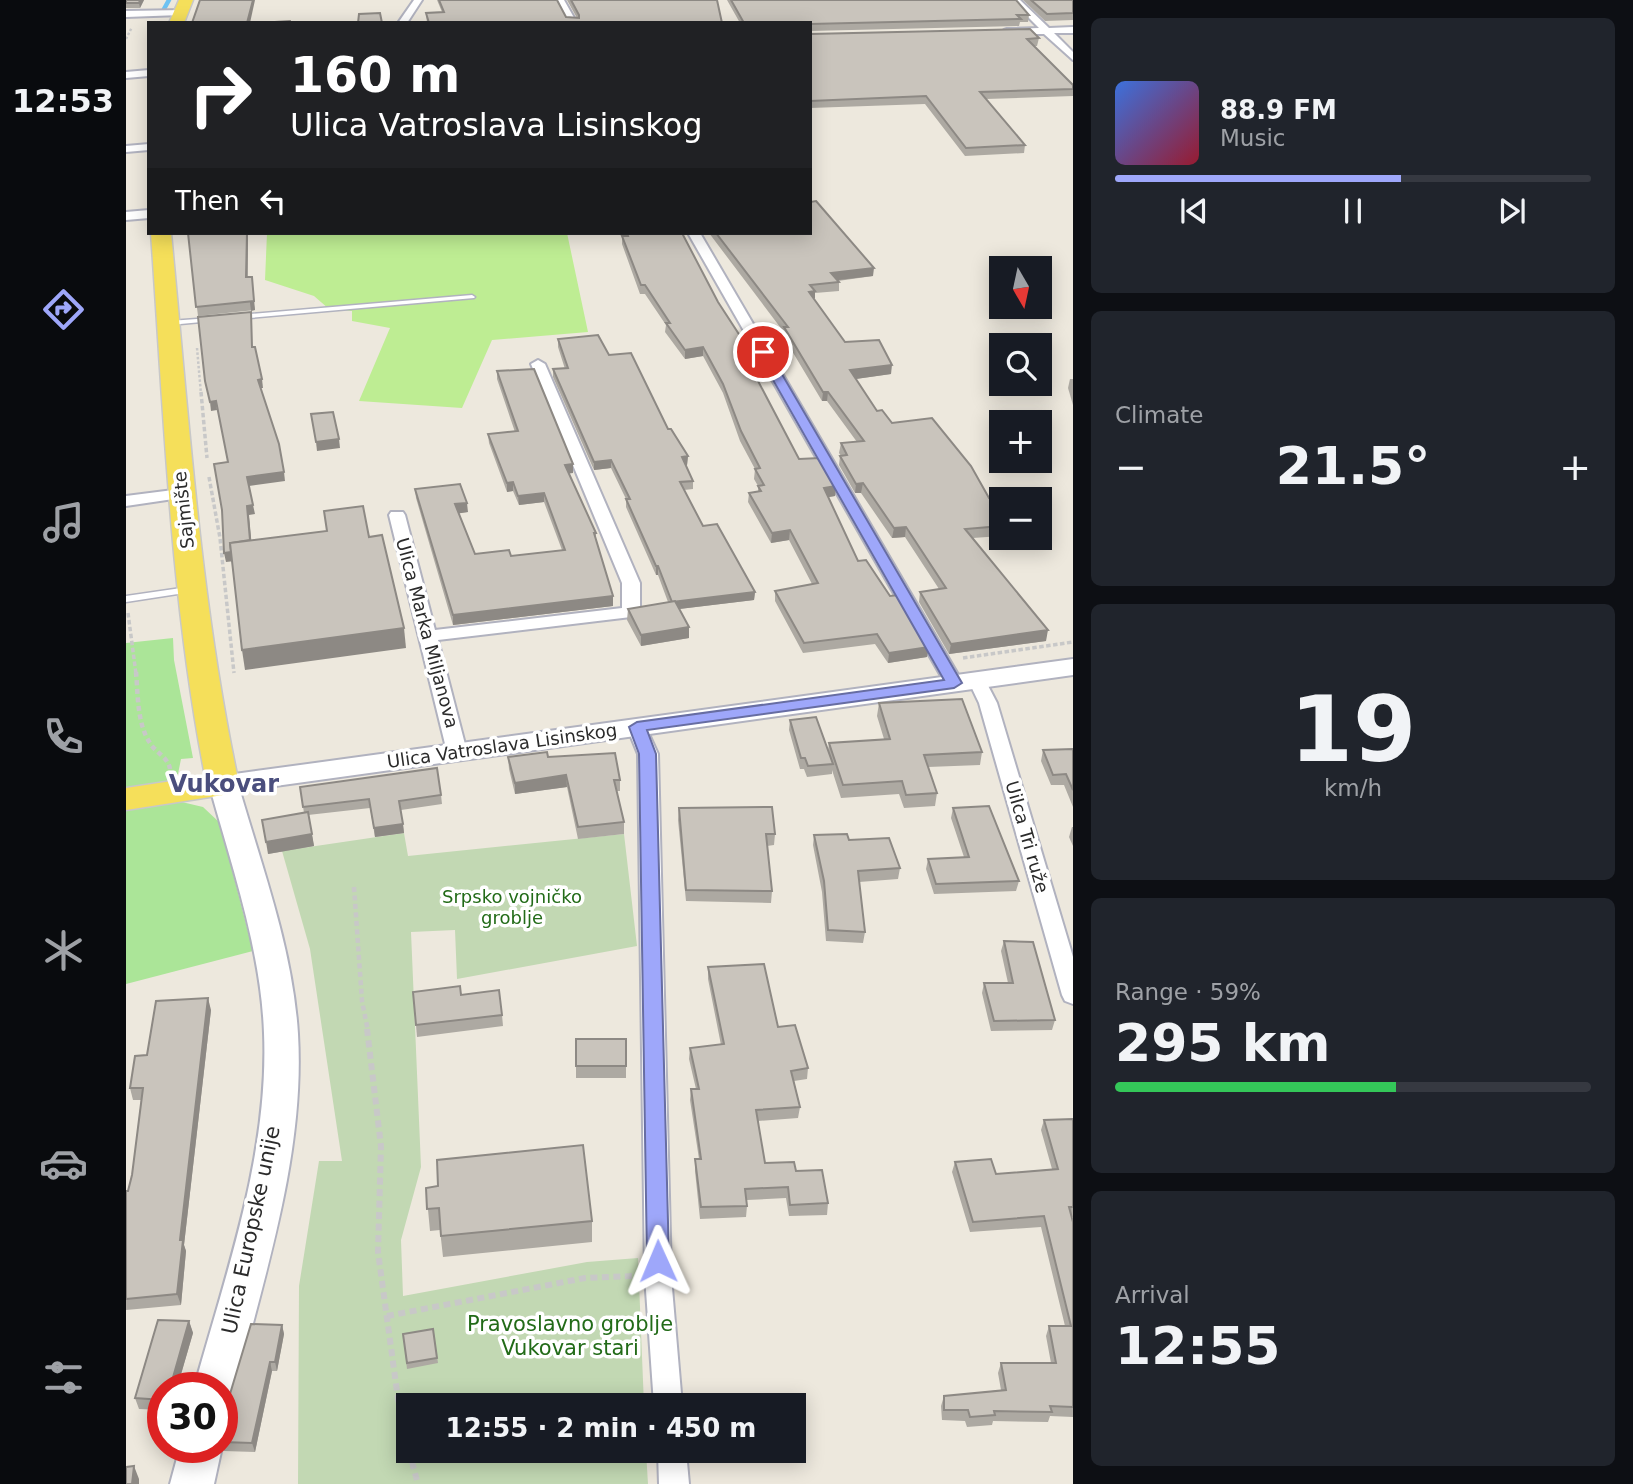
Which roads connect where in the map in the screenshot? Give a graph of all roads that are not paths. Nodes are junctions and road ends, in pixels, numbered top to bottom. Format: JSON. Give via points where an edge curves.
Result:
{"nodes":[{"id":1,"x":418,"y":0,"type":"edge"},
{"id":2,"x":560,"y":0,"type":"edge"},
{"id":3,"x":1015,"y":0,"type":"edge"},
{"id":4,"x":181,"y":12,"type":"edge"},
{"id":5,"x":126,"y":14,"type":"edge"},
{"id":6,"x":403,"y":21,"type":"edge"},
{"id":7,"x":572,"y":21,"type":"edge"},
{"id":8,"x":1073,"y":30,"type":"edge"},
{"id":9,"x":1047,"y":31,"type":"junction"},
{"id":10,"x":991,"y":32,"type":"edge"},
{"id":11,"x":1073,"y":57,"type":"edge"},
{"id":12,"x":147,"y":73,"type":"edge"},
{"id":13,"x":126,"y":75,"type":"edge"},
{"id":14,"x":147,"y":147,"type":"edge"},
{"id":15,"x":126,"y":149,"type":"edge"},
{"id":16,"x":147,"y":214,"type":"edge"},
{"id":17,"x":126,"y":216,"type":"edge"},
{"id":18,"x":161,"y":235,"type":"edge"},
{"id":19,"x":695,"y":235,"type":"edge"},
{"id":20,"x":472,"y":298,"type":"dead end"},
{"id":21,"x":182,"y":322,"type":"junction"},
{"id":22,"x":538,"y":364,"type":"dead end"},
{"id":23,"x":181,"y":494,"type":"junction"},
{"id":24,"x":126,"y":502,"type":"edge"},
{"id":25,"x":397,"y":515,"type":"dead end"},
{"id":26,"x":192,"y":590,"type":"junction"},
{"id":27,"x":126,"y":599,"type":"edge"},
{"id":28,"x":427,"y":636,"type":"junction"},
{"id":29,"x":1073,"y":667,"type":"edge"},
{"id":30,"x":966,"y":681,"type":"junction"},
{"id":31,"x":637,"y":727,"type":"junction"},
{"id":32,"x":457,"y":752,"type":"junction"},
{"id":33,"x":223,"y":784,"type":"junction"},
{"id":34,"x":126,"y":799,"type":"edge"},
{"id":35,"x":1073,"y":995,"type":"edge"},
{"id":36,"x":219,"y":1372,"type":"edge"},
{"id":37,"x":667,"y":1393,"type":"edge"},
{"id":38,"x":197,"y":1463,"type":"edge"},
{"id":39,"x":673,"y":1463,"type":"edge"},
{"id":40,"x":192,"y":1484,"type":"edge"},
{"id":41,"x":674,"y":1484,"type":"edge"}],
"edges":[{"from":1,"to":6,"type":"street"},
{"from":2,"to":7,"type":"street"},
{"from":3,"to":9,"type":"street"},
{"from":4,"to":5,"type":"street"},
{"from":8,"to":9,"type":"street"},
{"from":9,"to":10,"type":"street"},
{"from":9,"to":11,"type":"street"},
{"from":12,"to":13,"type":"street"},
{"from":14,"to":15,"type":"street"},
{"from":16,"to":17,"type":"street"},
{"from":18,"to":21,"type":"main road","name":"Sajmište"},
{"from":19,"to":30,"type":"street","name":"Uilca Tri ruže"},
{"from":20,"to":21,"type":"lane"},
{"from":21,"to":23,"type":"main road","name":"Sajmište"},
{"from":22,"to":28,"type":"street","via":[[631,583],[631,612]]},
{"from":23,"to":24,"type":"street"},
{"from":23,"to":26,"type":"main road","name":"Sajmište"},
{"from":25,"to":28,"type":"street","name":"Ulica Marka Miljanova"},
{"from":26,"to":27,"type":"lane"},
{"from":26,"to":33,"type":"main road","name":"Sajmište","via":[[206,704]]},
{"from":28,"to":32,"type":"street","name":"Ulica Marka Miljanova"},
{"from":29,"to":30,"type":"main road","name":"Ulica Vatroslava Lisinskog"},
{"from":30,"to":31,"type":"main road","name":"Ulica Vatroslava Lisinskog"},
{"from":30,"to":35,"type":"street","name":"Uilca Tri ruže","via":[[988,703]]},
{"from":31,"to":32,"type":"main road","name":"Ulica Vatroslava Lisinskog"},
{"from":31,"to":37,"type":"street","via":[[648,754],[658,1276]]},
{"from":32,"to":33,"type":"main road","name":"Ulica Vatroslava Lisinskog"},
{"from":33,"to":34,"type":"main road"},
{"from":33,"to":36,"type":"main road","name":"Ulica Europske unije","via":[[269,948],[281,1036],[274,1141]]},
{"from":38,"to":40,"type":"main road"},
{"from":39,"to":41,"type":"street"}]}
